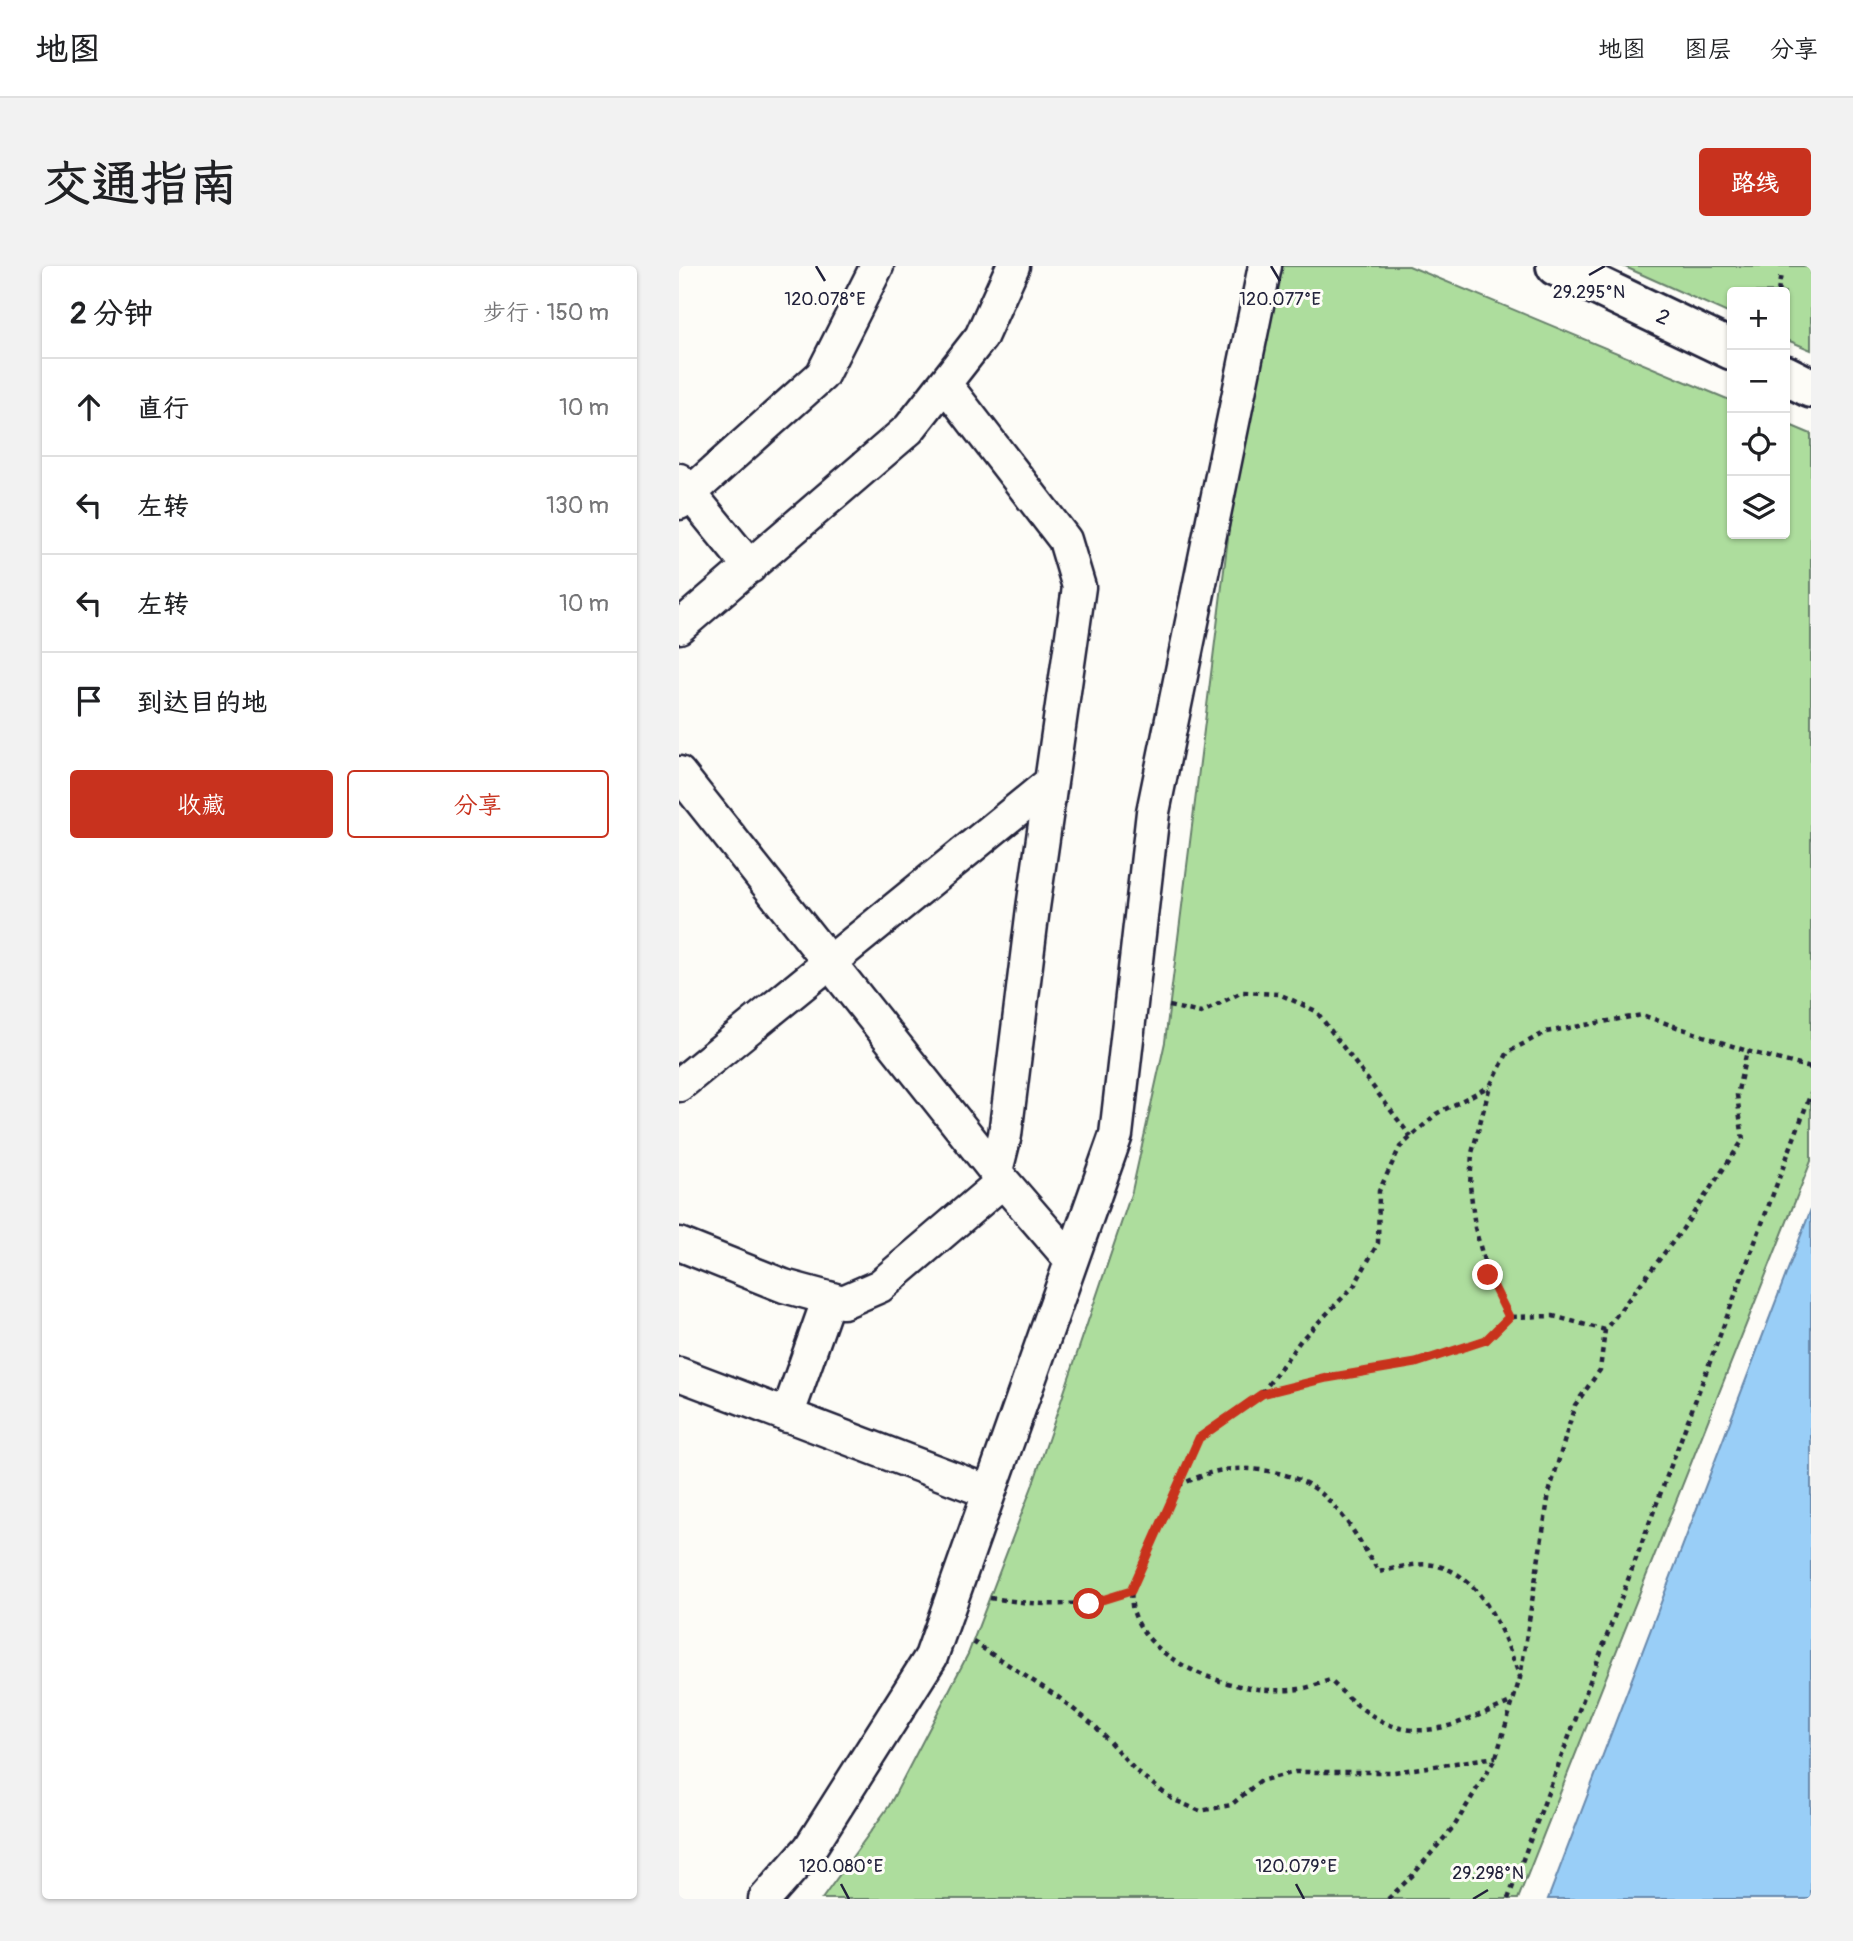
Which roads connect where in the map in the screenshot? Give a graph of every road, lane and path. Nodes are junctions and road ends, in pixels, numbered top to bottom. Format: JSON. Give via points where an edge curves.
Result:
{"nodes":[{"id":1,"x":877,"y":266,"type":"edge"},
{"id":2,"x":1013,"y":266,"type":"edge"},
{"id":3,"x":1265,"y":266,"type":"edge"},
{"id":4,"x":1556,"y":266,"type":"edge"},
{"id":5,"x":1781,"y":274,"type":"dead end"},
{"id":6,"x":1779,"y":287,"type":"edge"},
{"id":7,"x":1727,"y":348,"type":"edge"},
{"id":8,"x":1790,"y":378,"type":"edge"},
{"id":9,"x":945,"y":384,"type":"junction"},
{"id":10,"x":1811,"y":388,"type":"edge"},
{"id":11,"x":683,"y":492,"type":"edge"},
{"id":12,"x":750,"y":567,"type":"junction"},
{"id":13,"x":679,"y":627,"type":"edge"},
{"id":14,"x":679,"y":773,"type":"edge"},
{"id":15,"x":1051,"y":782,"type":"junction"},
{"id":16,"x":829,"y":961,"type":"junction"},
{"id":17,"x":1169,"y":1006,"type":"dead end"},
{"id":18,"x":1747,"y":1051,"type":"junction"},
{"id":19,"x":1811,"y":1068,"type":"edge"},
{"id":20,"x":679,"y":1086,"type":"edge"},
{"id":21,"x":1490,"y":1086,"type":"junction"},
{"id":22,"x":1811,"y":1093,"type":"edge"},
{"id":23,"x":1411,"y":1137,"type":"junction"},
{"id":24,"x":1000,"y":1176,"type":"junction"},
{"id":25,"x":679,"y":1244,"type":"edge"},
{"id":26,"x":1071,"y":1260,"type":"junction"},
{"id":27,"x":829,"y":1298,"type":"junction"},
{"id":28,"x":1509,"y":1317,"type":"junction"},
{"id":29,"x":1605,"y":1330,"type":"junction"},
{"id":30,"x":679,"y":1374,"type":"edge"},
{"id":31,"x":1262,"y":1394,"type":"junction"},
{"id":32,"x":787,"y":1416,"type":"junction"},
{"id":33,"x":1178,"y":1485,"type":"junction"},
{"id":34,"x":989,"y":1492,"type":"junction"},
{"id":35,"x":1131,"y":1591,"type":"junction"},
{"id":36,"x":990,"y":1598,"type":"dead end"},
{"id":37,"x":973,"y":1642,"type":"dead end"},
{"id":38,"x":1520,"y":1678,"type":"junction"},
{"id":39,"x":1513,"y":1701,"type":"junction"},
{"id":40,"x":1496,"y":1756,"type":"junction"},
{"id":41,"x":765,"y":1899,"type":"edge"},
{"id":42,"x":1388,"y":1899,"type":"edge"},
{"id":43,"x":1507,"y":1899,"type":"edge"}],
"edges":[{"from":1,"to":11,"type":"street","via":[[822,375]]},
{"from":2,"to":9,"type":"street","via":[[981,337]]},
{"from":3,"to":26,"type":"street","via":[[1153,812],[1116,1135]]},
{"from":4,"to":7,"type":"main road","name":"2"},
{"from":5,"to":6,"type":"path"},
{"from":8,"to":10,"type":"main road"},
{"from":9,"to":12,"type":"street","via":[[909,429]]},
{"from":9,"to":15,"type":"street","via":[[1065,540],[1079,587]]},
{"from":11,"to":12,"type":"street"},
{"from":12,"to":13,"type":"street"},
{"from":14,"to":16,"type":"street"},
{"from":15,"to":16,"type":"street"},
{"from":15,"to":24,"type":"street"},
{"from":16,"to":20,"type":"street"},
{"from":16,"to":24,"type":"street"},
{"from":17,"to":23,"type":"path","via":[[1201,1013],[1242,992],[1279,994],[1316,1011]]},
{"from":18,"to":19,"type":"path"},
{"from":18,"to":21,"type":"path","via":[[1642,1014],[1546,1032],[1508,1052]]},
{"from":18,"to":29,"type":"path","via":[[1737,1095],[1743,1140],[1682,1230]]},
{"from":21,"to":23,"type":"path","via":[[1436,1114]]},
{"from":21,"to":28,"type":"path","via":[[1472,1153],[1470,1185],[1475,1228],[1488,1275]]},
{"from":22,"to":43,"type":"path"},
{"from":23,"to":31,"type":"path","via":[[1400,1147],[1379,1191],[1378,1243],[1354,1286],[1301,1340]]},
{"from":24,"to":26,"type":"street"},
{"from":24,"to":27,"type":"street","via":[[880,1286],[843,1302]]},
{"from":25,"to":27,"type":"street","via":[[784,1286]]},
{"from":26,"to":34,"type":"street"},
{"from":27,"to":32,"type":"street"},
{"from":28,"to":29,"type":"path","via":[[1553,1316]]},
{"from":28,"to":31,"type":"path","via":[[1486,1340],[1416,1363]]},
{"from":29,"to":38,"type":"path","via":[[1600,1370],[1574,1405],[1549,1493]]},
{"from":30,"to":32,"type":"street"},
{"from":31,"to":33,"type":"path","via":[[1199,1438]]},
{"from":32,"to":34,"type":"street"},
{"from":33,"to":35,"type":"path"},
{"from":33,"to":38,"type":"path","via":[[1215,1472],[1253,1470],[1289,1477],[1320,1492],[1378,1572],[1438,1566],[1470,1583],[1505,1639]]},
{"from":34,"to":41,"type":"street","via":[[931,1657],[810,1848]]},
{"from":35,"to":36,"type":"path","via":[[1089,1604],[1046,1606]]},
{"from":35,"to":39,"type":"path","via":[[1134,1613],[1149,1636],[1173,1660],[1218,1682],[1298,1689],[1330,1680],[1357,1707],[1382,1723],[1414,1732],[1445,1727]]},
{"from":37,"to":40,"type":"path","via":[[1095,1726],[1136,1771],[1172,1799],[1200,1811],[1231,1805],[1260,1781],[1295,1772],[1394,1772]]},
{"from":38,"to":39,"type":"path"},
{"from":39,"to":40,"type":"path"},
{"from":40,"to":42,"type":"path","via":[[1455,1825]]}]}
